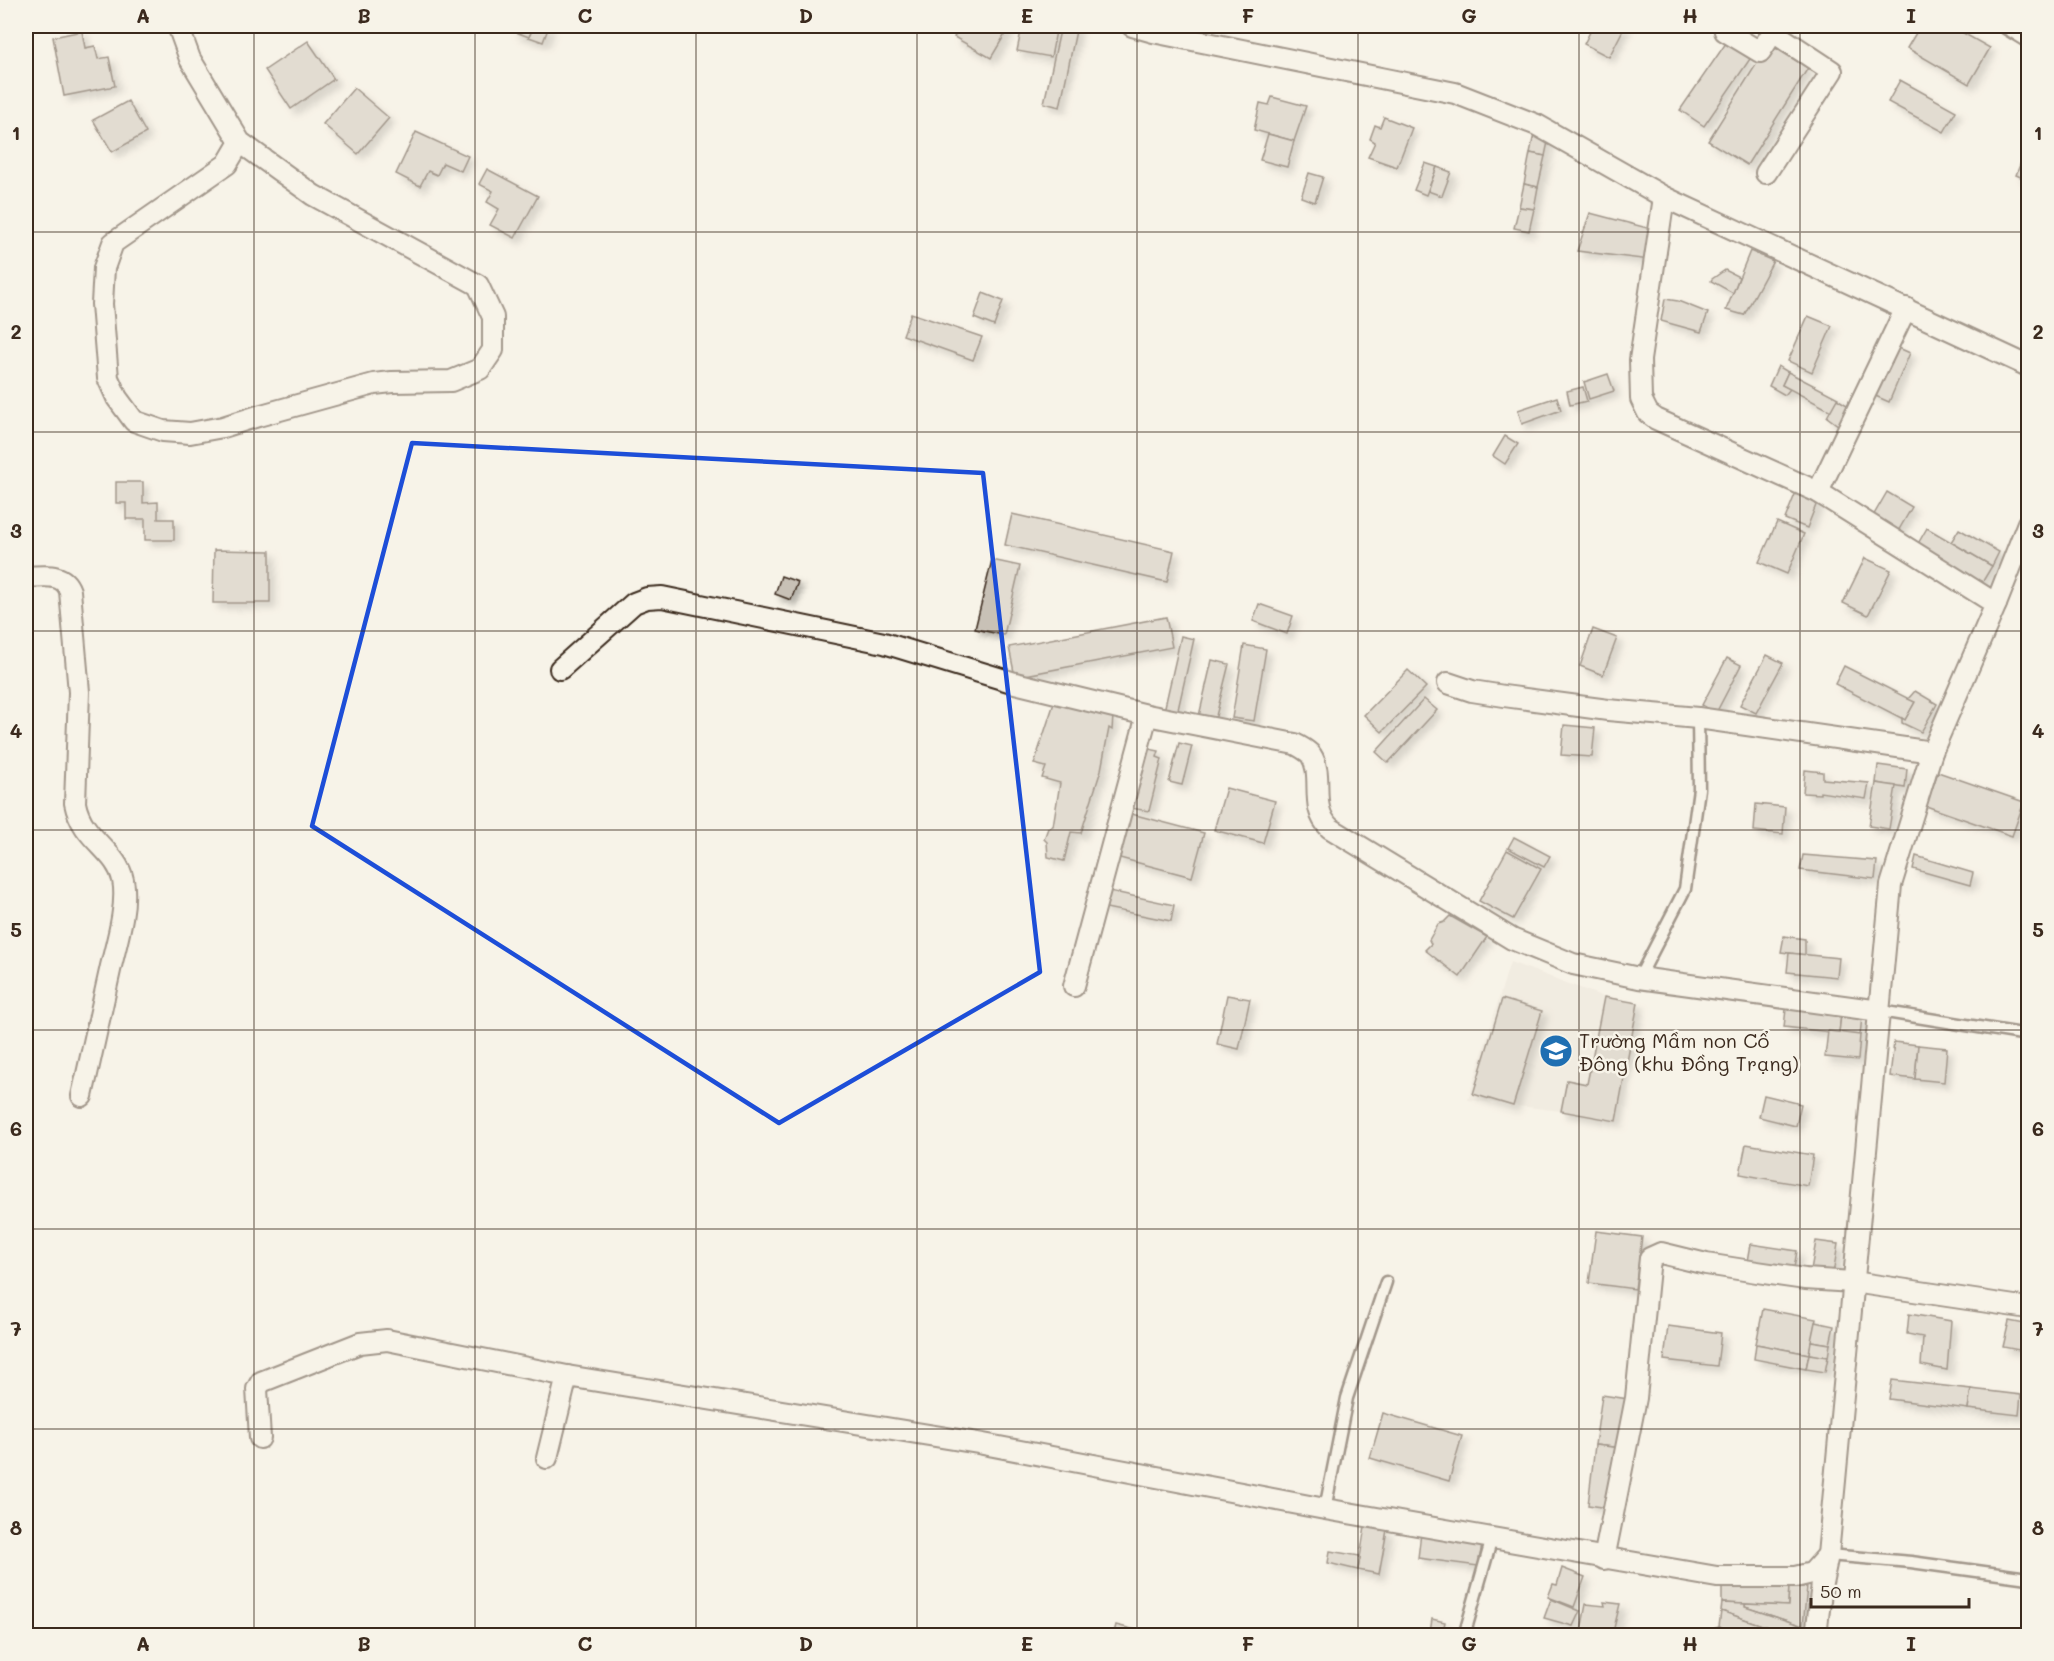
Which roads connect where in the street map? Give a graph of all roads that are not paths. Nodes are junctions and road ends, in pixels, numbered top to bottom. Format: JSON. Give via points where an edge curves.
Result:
{"nodes":[{"id":1,"x":178,"y":26,"type":"edge"},
{"id":2,"x":1132,"y":26,"type":"edge"},
{"id":3,"x":2002,"y":26,"type":"edge"},
{"id":4,"x":1723,"y":27,"type":"edge"},
{"id":5,"x":2028,"y":42,"type":"edge"},
{"id":6,"x":240,"y":142,"type":"junction"},
{"id":7,"x":1766,"y":172,"type":"dead end"},
{"id":8,"x":1664,"y":197,"type":"junction"},
{"id":9,"x":1906,"y":308,"type":"junction"},
{"id":10,"x":2028,"y":366,"type":"edge"},
{"id":11,"x":1818,"y":492,"type":"junction"},
{"id":12,"x":2028,"y":523,"type":"edge"},
{"id":13,"x":26,"y":577,"type":"edge"},
{"id":14,"x":1996,"y":604,"type":"junction"},
{"id":15,"x":560,"y":669,"type":"dead end"},
{"id":16,"x":1448,"y":683,"type":"dead end"},
{"id":17,"x":1148,"y":715,"type":"junction"},
{"id":18,"x":1698,"y":718,"type":"junction"},
{"id":19,"x":1932,"y":752,"type":"junction"},
{"id":20,"x":1639,"y":978,"type":"junction"},
{"id":21,"x":1074,"y":986,"type":"dead end"},
{"id":22,"x":1880,"y":1011,"type":"junction"},
{"id":23,"x":2028,"y":1035,"type":"edge"},
{"id":24,"x":82,"y":1096,"type":"dead end"},
{"id":25,"x":1386,"y":1282,"type":"dead end"},
{"id":26,"x":1853,"y":1282,"type":"junction"},
{"id":27,"x":2028,"y":1308,"type":"edge"},
{"id":28,"x":567,"y":1376,"type":"junction"},
{"id":29,"x":260,"y":1438,"type":"dead end"},
{"id":30,"x":546,"y":1458,"type":"dead end"},
{"id":31,"x":1325,"y":1509,"type":"junction"},
{"id":32,"x":1492,"y":1538,"type":"junction"},
{"id":33,"x":1828,"y":1555,"type":"junction"},
{"id":34,"x":1604,"y":1559,"type":"junction"},
{"id":35,"x":2028,"y":1578,"type":"edge"},
{"id":36,"x":1464,"y":1635,"type":"edge"},
{"id":37,"x":1816,"y":1635,"type":"edge"}],
"edges":[{"from":1,"to":6,"type":"street","via":[[190,59]]},
{"from":2,"to":8,"type":"street","via":[[1455,93],[1537,125]]},
{"from":3,"to":5,"type":"lane"},
{"from":4,"to":7,"type":"street","via":[[1760,52],[1773,32],[1832,71]]},
{"from":6,"to":6,"type":"street","via":[[313,195],[478,285],[493,317],[493,350],[480,369],[451,381],[374,384],[190,434],[163,432],[134,421],[108,378],[102,304],[104,268],[113,243],[226,164]]},
{"from":8,"to":9,"type":"street"},
{"from":8,"to":11,"type":"street","via":[[1640,360],[1643,405],[1656,419]]},
{"from":9,"to":10,"type":"street"},
{"from":9,"to":11,"type":"street"},
{"from":11,"to":14,"type":"street"},
{"from":12,"to":14,"type":"street"},
{"from":13,"to":24,"type":"street","via":[[57,577],[66,581],[70,591],[79,693],[75,803],[85,828],[120,868],[124,888],[119,931]]},
{"from":14,"to":19,"type":"street"},
{"from":15,"to":17,"type":"street","via":[[634,603],[662,597],[884,643],[1015,683]]},
{"from":16,"to":18,"type":"street","via":[[1504,696]]},
{"from":17,"to":20,"type":"street","via":[[1295,744],[1312,756],[1319,811],[1323,821],[1342,837],[1512,939],[1574,964]]},
{"from":17,"to":21,"type":"street"},
{"from":18,"to":19,"type":"street"},
{"from":18,"to":20,"type":"lane","via":[[1699,789],[1685,890]]},
{"from":19,"to":22,"type":"street","via":[[1891,885]]},
{"from":20,"to":22,"type":"street"},
{"from":22,"to":23,"type":"lane"},
{"from":22,"to":26,"type":"street"},
{"from":25,"to":31,"type":"lane","via":[[1347,1398]]},
{"from":26,"to":27,"type":"street"},
{"from":26,"to":33,"type":"street"},
{"from":26,"to":34,"type":"street","via":[[1757,1272],[1661,1253],[1650,1258],[1636,1398]]},
{"from":28,"to":29,"type":"street","via":[[387,1340],[360,1343],[261,1382],[257,1389]]},
{"from":28,"to":30,"type":"street"},
{"from":28,"to":31,"type":"street","via":[[978,1443]]},
{"from":31,"to":32,"type":"street"},
{"from":32,"to":34,"type":"street"},
{"from":32,"to":36,"type":"lane"},
{"from":33,"to":34,"type":"street","via":[[1812,1573],[1795,1577],[1717,1577]]},
{"from":33,"to":35,"type":"lane"},
{"from":33,"to":37,"type":"street"}]}
